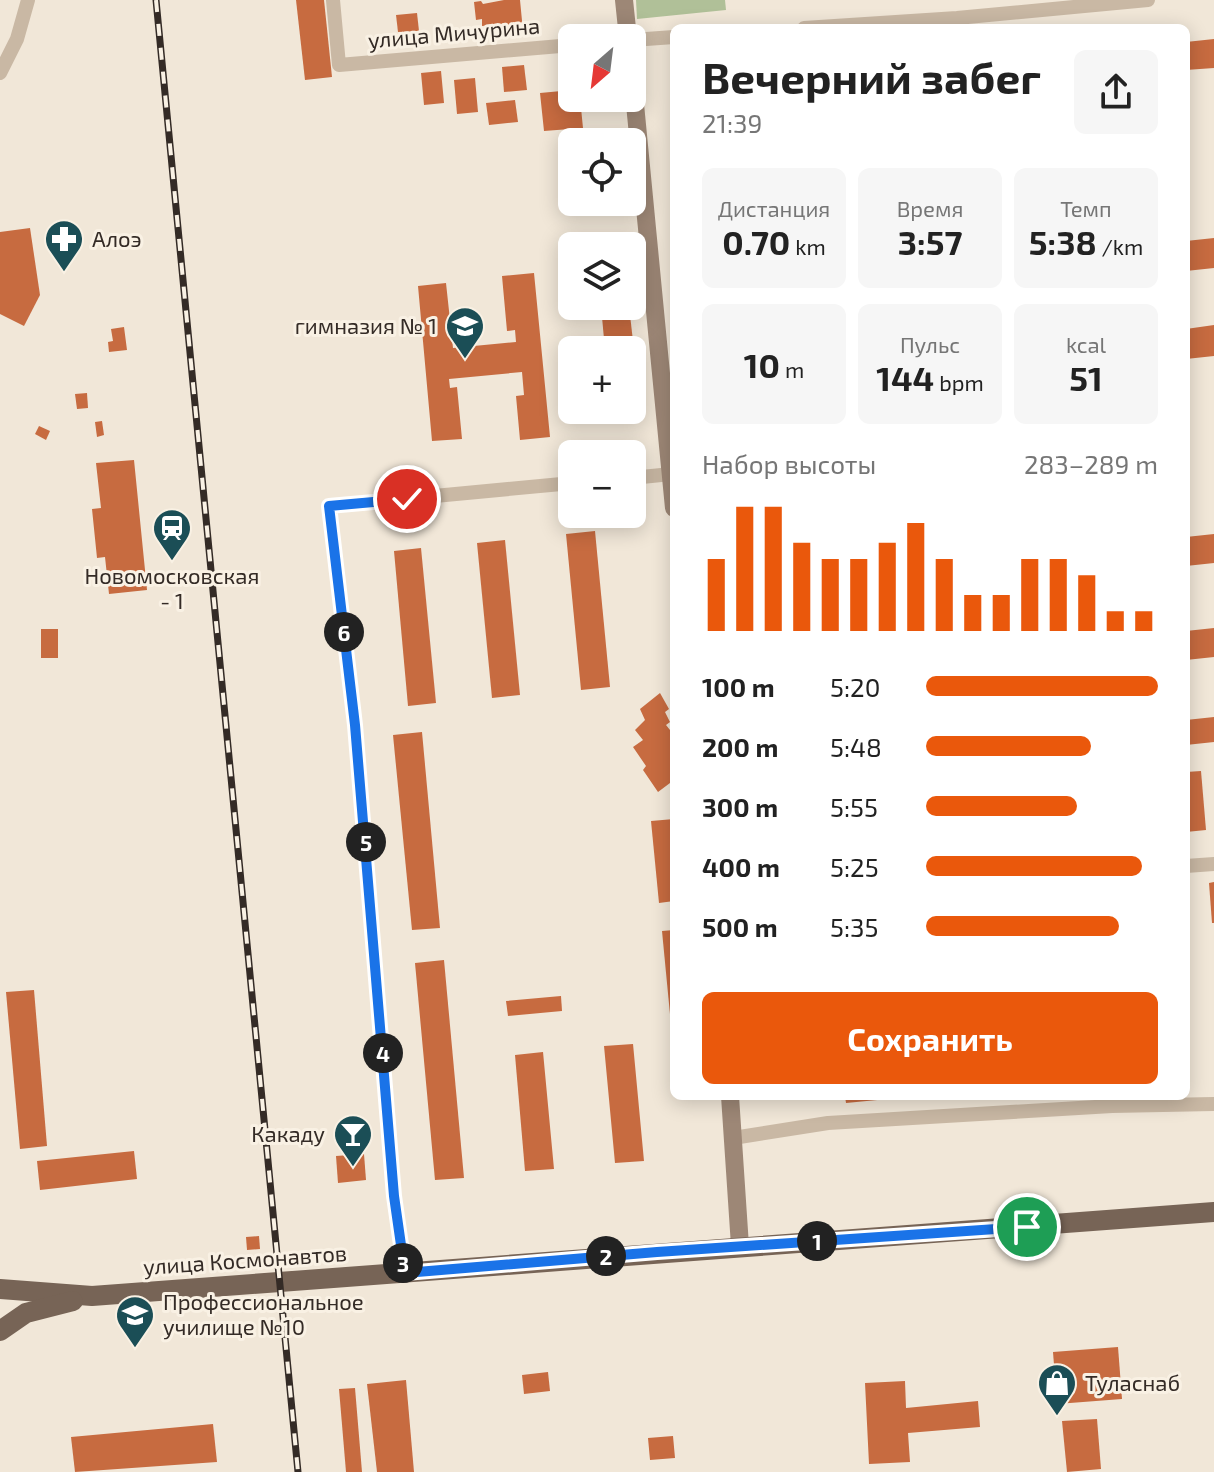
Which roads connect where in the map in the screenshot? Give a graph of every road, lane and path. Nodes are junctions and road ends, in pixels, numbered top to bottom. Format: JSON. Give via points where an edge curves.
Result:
{"nodes":[{"id":1,"x":28,"y":0,"type":"edge"},
{"id":2,"x":333,"y":0,"type":"edge"},
{"id":3,"x":624,"y":0,"type":"edge"},
{"id":4,"x":1148,"y":0,"type":"edge"},
{"id":5,"x":1080,"y":3,"type":"edge"},
{"id":6,"x":628,"y":24,"type":"edge"},
{"id":7,"x":848,"y":24,"type":"edge"},
{"id":8,"x":670,"y":37,"type":"edge"},
{"id":9,"x":646,"y":38,"type":"edge"},
{"id":10,"x":558,"y":46,"type":"edge"},
{"id":11,"x":0,"y":73,"type":"edge"},
{"id":12,"x":636,"y":112,"type":"edge"},
{"id":13,"x":670,"y":464,"type":"edge"},
{"id":14,"x":670,"y":474,"type":"edge"},
{"id":15,"x":646,"y":477,"type":"edge"},
{"id":16,"x":558,"y":484,"type":"edge"},
{"id":17,"x":1214,"y":864,"type":"edge"},
{"id":18,"x":1190,"y":866,"type":"edge"},
{"id":19,"x":730,"y":1100,"type":"edge"},
{"id":20,"x":1214,"y":1104,"type":"edge"},
{"id":21,"x":733,"y":1138,"type":"junction"},
{"id":22,"x":1214,"y":1212,"type":"edge"},
{"id":23,"x":740,"y":1246,"type":"junction"},
{"id":24,"x":405,"y":1273,"type":"junction"},
{"id":25,"x":0,"y":1289,"type":"edge"},
{"id":26,"x":92,"y":1296,"type":"junction"},
{"id":27,"x":0,"y":1331,"type":"edge"}],
"edges":[{"from":1,"to":11,"type":"street"},
{"from":2,"to":10,"type":"street","name":"улица Мичурина","via":[[339,65]]},
{"from":3,"to":6,"type":"main road"},
{"from":4,"to":5,"type":"street"},
{"from":5,"to":7,"type":"street"},
{"from":8,"to":9,"type":"street"},
{"from":12,"to":13,"type":"main road"},
{"from":14,"to":15,"type":"street"},
{"from":16,"to":24,"type":"street","via":[[329,506],[355,725]]},
{"from":17,"to":18,"type":"street"},
{"from":19,"to":21,"type":"main road"},
{"from":20,"to":21,"type":"street","via":[[828,1123]]},
{"from":21,"to":23,"type":"main road"},
{"from":22,"to":23,"type":"main road","name":"улица Космонавтов"},
{"from":23,"to":24,"type":"main road","name":"улица Космонавтов"},
{"from":24,"to":26,"type":"main road","name":"улица Космонавтов"},
{"from":25,"to":26,"type":"main road"},
{"from":26,"to":27,"type":"main road","via":[[26,1313]]}]}
